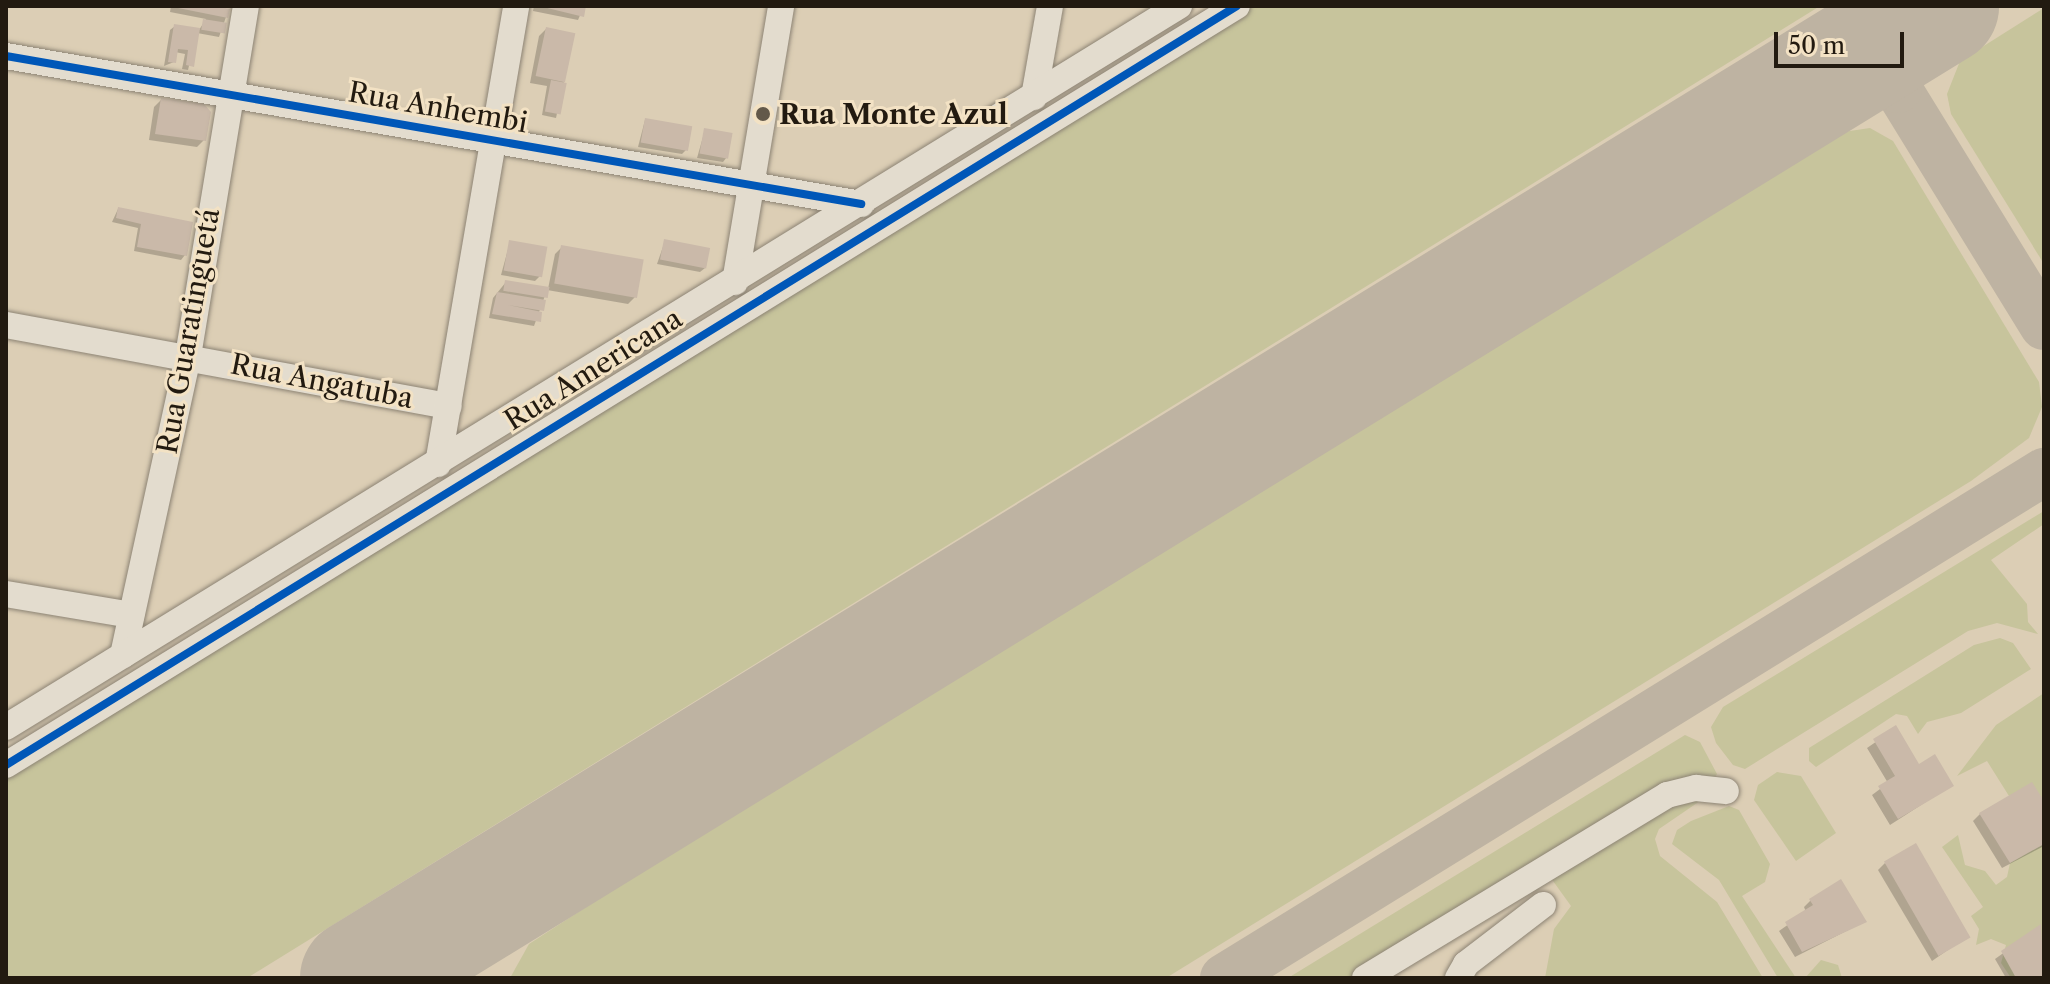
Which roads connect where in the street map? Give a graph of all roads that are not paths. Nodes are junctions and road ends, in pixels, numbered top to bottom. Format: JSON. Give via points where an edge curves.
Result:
{"nodes":[{"id":1,"x":246,"y":6,"type":"edge"},
{"id":2,"x":516,"y":6,"type":"edge"},
{"id":3,"x":781,"y":6,"type":"edge"},
{"id":4,"x":1050,"y":6,"type":"edge"},
{"id":5,"x":1179,"y":6,"type":"edge"},
{"id":6,"x":1237,"y":6,"type":"edge"},
{"id":7,"x":6,"y":56,"type":"edge"},
{"id":8,"x":230,"y":92,"type":"junction"},
{"id":9,"x":1034,"y":97,"type":"junction"},
{"id":10,"x":495,"y":140,"type":"junction"},
{"id":11,"x":751,"y":184,"type":"junction"},
{"id":12,"x":861,"y":204,"type":"junction"},
{"id":13,"x":735,"y":282,"type":"junction"},
{"id":14,"x":6,"y":325,"type":"edge"},
{"id":15,"x":188,"y":356,"type":"junction"},
{"id":16,"x":449,"y":406,"type":"junction"},
{"id":17,"x":438,"y":464,"type":"junction"},
{"id":18,"x":6,"y":594,"type":"edge"},
{"id":19,"x":131,"y":615,"type":"junction"},
{"id":20,"x":123,"y":655,"type":"junction"},
{"id":21,"x":6,"y":727,"type":"edge"},
{"id":22,"x":6,"y":765,"type":"edge"},
{"id":23,"x":1726,"y":791,"type":"dead end"},
{"id":24,"x":1543,"y":905,"type":"dead end"},
{"id":25,"x":1365,"y":978,"type":"edge"},
{"id":26,"x":1458,"y":978,"type":"edge"}],
"edges":[{"from":1,"to":8,"type":"street","name":"Rua Guaratinguetá"},
{"from":2,"to":10,"type":"street"},
{"from":3,"to":11,"type":"street"},
{"from":4,"to":9,"type":"street"},
{"from":5,"to":9,"type":"street","name":"Rua Americana"},
{"from":6,"to":22,"type":"street"},
{"from":7,"to":8,"type":"street","name":"Rua Anhembi"},
{"from":8,"to":10,"type":"street","name":"Rua Anhembi"},
{"from":8,"to":15,"type":"street","name":"Rua Guaratinguetá"},
{"from":9,"to":12,"type":"street","name":"Rua Americana"},
{"from":10,"to":11,"type":"street","name":"Rua Anhembi"},
{"from":10,"to":16,"type":"street"},
{"from":11,"to":12,"type":"street","name":"Rua Anhembi"},
{"from":11,"to":13,"type":"street"},
{"from":12,"to":13,"type":"street","name":"Rua Americana"},
{"from":13,"to":17,"type":"street","name":"Rua Americana"},
{"from":14,"to":15,"type":"street","name":"Rua Angatuba"},
{"from":15,"to":16,"type":"street","name":"Rua Angatuba"},
{"from":15,"to":19,"type":"street","name":"Rua Guaratinguetá"},
{"from":16,"to":17,"type":"street"},
{"from":17,"to":20,"type":"street","name":"Rua Americana"},
{"from":18,"to":19,"type":"street"},
{"from":19,"to":20,"type":"street","name":"Rua Guaratinguetá"},
{"from":20,"to":21,"type":"street","name":"Rua Americana"},
{"from":23,"to":25,"type":"street","via":[[1696,788],[1667,795]]},
{"from":24,"to":26,"type":"street","via":[[1466,964]]}]}
